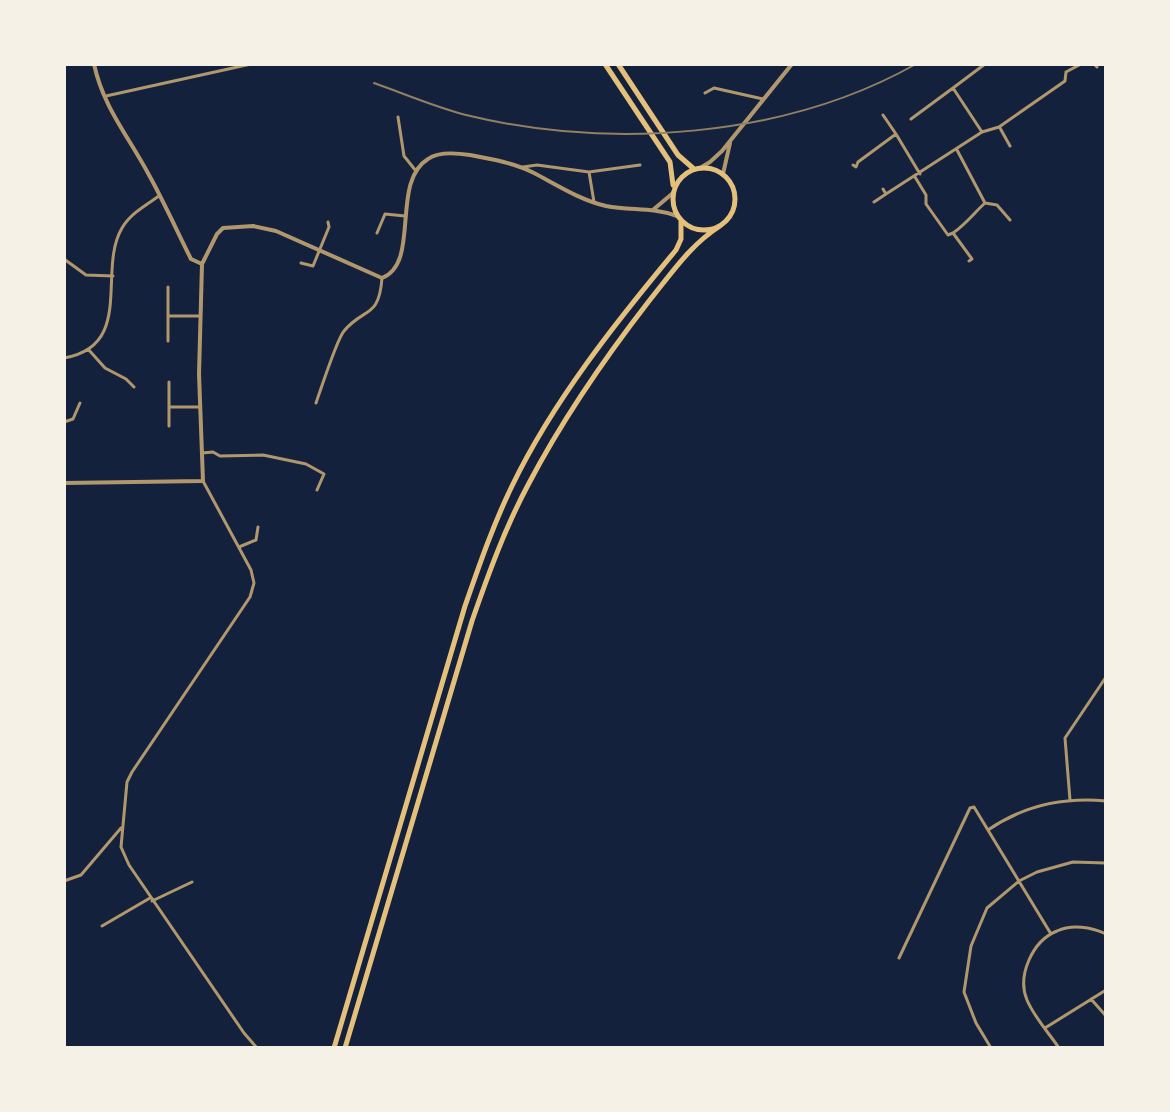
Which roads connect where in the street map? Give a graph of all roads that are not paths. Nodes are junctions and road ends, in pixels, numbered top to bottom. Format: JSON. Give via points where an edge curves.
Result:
{"nodes":[{"id":1,"x":94,"y":64,"type":"edge"},
{"id":2,"x":251,"y":64,"type":"edge"},
{"id":3,"x":605,"y":64,"type":"edge"},
{"id":4,"x":618,"y":64,"type":"edge"},
{"id":5,"x":792,"y":64,"type":"edge"},
{"id":6,"x":985,"y":64,"type":"edge"},
{"id":7,"x":1017,"y":64,"type":"edge"},
{"id":8,"x":1025,"y":64,"type":"edge"},
{"id":9,"x":1060,"y":64,"type":"edge"},
{"id":10,"x":1081,"y":64,"type":"edge"},
{"id":11,"x":1066,"y":72,"type":"junction"},
{"id":12,"x":953,"y":88,"type":"junction"},
{"id":13,"x":705,"y":93,"type":"dead end"},
{"id":14,"x":103,"y":97,"type":"junction"},
{"id":15,"x":763,"y":99,"type":"junction"},
{"id":16,"x":883,"y":115,"type":"dead end"},
{"id":17,"x":398,"y":117,"type":"dead end"},
{"id":18,"x":911,"y":119,"type":"dead end"},
{"id":19,"x":999,"y":127,"type":"junction"},
{"id":20,"x":982,"y":132,"type":"junction"},
{"id":21,"x":896,"y":134,"type":"junction"},
{"id":22,"x":732,"y":140,"type":"junction"},
{"id":23,"x":1010,"y":146,"type":"dead end"},
{"id":24,"x":956,"y":149,"type":"junction"},
{"id":25,"x":640,"y":165,"type":"dead end"},
{"id":26,"x":853,"y":165,"type":"dead end"},
{"id":27,"x":519,"y":167,"type":"junction"},
{"id":28,"x":697,"y":168,"type":"junction"},
{"id":29,"x":416,"y":171,"type":"junction"},
{"id":30,"x":589,"y":172,"type":"junction"},
{"id":31,"x":723,"y":174,"type":"junction"},
{"id":32,"x":917,"y":175,"type":"junction"},
{"id":33,"x":883,"y":189,"type":"dead end"},
{"id":34,"x":673,"y":191,"type":"junction"},
{"id":35,"x":886,"y":194,"type":"junction"},
{"id":36,"x":159,"y":196,"type":"junction"},
{"id":37,"x":594,"y":202,"type":"junction"},
{"id":38,"x":874,"y":202,"type":"dead end"},
{"id":39,"x":985,"y":203,"type":"junction"},
{"id":40,"x":654,"y":209,"type":"junction"},
{"id":41,"x":406,"y":216,"type":"junction"},
{"id":42,"x":679,"y":218,"type":"junction"},
{"id":43,"x":1010,"y":220,"type":"dead end"},
{"id":44,"x":328,"y":222,"type":"dead end"},
{"id":45,"x":720,"y":226,"type":"junction"},
{"id":46,"x":377,"y":233,"type":"dead end"},
{"id":47,"x":953,"y":233,"type":"junction"},
{"id":48,"x":319,"y":251,"type":"junction"},
{"id":49,"x":64,"y":259,"type":"edge"},
{"id":50,"x":969,"y":261,"type":"dead end"},
{"id":51,"x":301,"y":263,"type":"dead end"},
{"id":52,"x":202,"y":264,"type":"junction"},
{"id":53,"x":113,"y":276,"type":"junction"},
{"id":54,"x":382,"y":278,"type":"junction"},
{"id":55,"x":168,"y":287,"type":"dead end"},
{"id":56,"x":168,"y":316,"type":"junction"},
{"id":57,"x":200,"y":316,"type":"junction"},
{"id":58,"x":168,"y":341,"type":"dead end"},
{"id":59,"x":88,"y":349,"type":"junction"},
{"id":60,"x":64,"y":358,"type":"edge"},
{"id":61,"x":169,"y":382,"type":"dead end"},
{"id":62,"x":134,"y":387,"type":"dead end"},
{"id":63,"x":80,"y":403,"type":"dead end"},
{"id":64,"x":316,"y":403,"type":"dead end"},
{"id":65,"x":169,"y":407,"type":"junction"},
{"id":66,"x":199,"y":407,"type":"junction"},
{"id":67,"x":64,"y":422,"type":"edge"},
{"id":68,"x":169,"y":426,"type":"dead end"},
{"id":69,"x":202,"y":453,"type":"junction"},
{"id":70,"x":203,"y":481,"type":"junction"},
{"id":71,"x":64,"y":483,"type":"edge"},
{"id":72,"x":317,"y":490,"type":"dead end"},
{"id":73,"x":258,"y":527,"type":"dead end"},
{"id":74,"x":238,"y":547,"type":"junction"},
{"id":75,"x":1106,"y":677,"type":"edge"},
{"id":76,"x":1070,"y":800,"type":"junction"},
{"id":77,"x":1106,"y":801,"type":"edge"},
{"id":78,"x":121,"y":828,"type":"junction"},
{"id":79,"x":988,"y":830,"type":"junction"},
{"id":80,"x":1106,"y":863,"type":"edge"},
{"id":81,"x":64,"y":881,"type":"edge"},
{"id":82,"x":1019,"y":881,"type":"junction"},
{"id":83,"x":192,"y":882,"type":"dead end"},
{"id":84,"x":151,"y":899,"type":"junction"},
{"id":85,"x":102,"y":926,"type":"dead end"},
{"id":86,"x":1051,"y":934,"type":"junction"},
{"id":87,"x":1106,"y":934,"type":"edge"},
{"id":88,"x":899,"y":958,"type":"dead end"},
{"id":89,"x":1106,"y":990,"type":"edge"},
{"id":90,"x":1091,"y":999,"type":"junction"},
{"id":91,"x":1106,"y":1016,"type":"edge"},
{"id":92,"x":1045,"y":1028,"type":"junction"},
{"id":93,"x":257,"y":1048,"type":"edge"},
{"id":94,"x":334,"y":1048,"type":"edge"},
{"id":95,"x":345,"y":1048,"type":"edge"},
{"id":96,"x":991,"y":1048,"type":"edge"},
{"id":97,"x":1059,"y":1048,"type":"edge"}],
"edges":[{"from":1,"to":14,"type":"street"},
{"from":2,"to":14,"type":"street"},
{"from":3,"to":34,"type":"highway","via":[[670,162]]},
{"from":4,"to":28,"type":"highway","via":[[678,155]]},
{"from":5,"to":15,"type":"street"},
{"from":6,"to":12,"type":"street"},
{"from":7,"to":8,"type":"street"},
{"from":9,"to":11,"type":"street"},
{"from":10,"to":11,"type":"street"},
{"from":11,"to":19,"type":"street","via":[[1065,81]]},
{"from":12,"to":18,"type":"street"},
{"from":12,"to":20,"type":"street"},
{"from":13,"to":15,"type":"street","via":[[714,88]]},
{"from":14,"to":36,"type":"street"},
{"from":15,"to":22,"type":"street"},
{"from":16,"to":21,"type":"street"},
{"from":17,"to":29,"type":"street","via":[[404,156]]},
{"from":19,"to":20,"type":"street"},
{"from":19,"to":23,"type":"street"},
{"from":20,"to":24,"type":"street"},
{"from":21,"to":26,"type":"street"},
{"from":21,"to":32,"type":"street"},
{"from":22,"to":28,"type":"street"},
{"from":22,"to":31,"type":"street"},
{"from":24,"to":32,"type":"street"},
{"from":24,"to":39,"type":"street"},
{"from":25,"to":30,"type":"street"},
{"from":27,"to":29,"type":"street","via":[[459,153],[428,158]]},
{"from":27,"to":30,"type":"street"},
{"from":27,"to":37,"type":"street"},
{"from":28,"to":31,"type":"highway"},
{"from":28,"to":34,"type":"highway","via":[[681,177]]},
{"from":29,"to":41,"type":"street"},
{"from":30,"to":37,"type":"street"},
{"from":31,"to":45,"type":"highway","via":[[735,201]]},
{"from":32,"to":35,"type":"street"},
{"from":32,"to":47,"type":"street","via":[[926,204],[948,235]]},
{"from":33,"to":35,"type":"street"},
{"from":34,"to":40,"type":"street"},
{"from":34,"to":42,"type":"highway"},
{"from":35,"to":38,"type":"street"},
{"from":36,"to":52,"type":"street","via":[[191,259]]},
{"from":36,"to":53,"type":"street","via":[[122,228]]},
{"from":37,"to":40,"type":"street"},
{"from":39,"to":43,"type":"street","via":[[997,205]]},
{"from":39,"to":47,"type":"street"},
{"from":40,"to":42,"type":"street"},
{"from":41,"to":46,"type":"street","via":[[385,214]]},
{"from":41,"to":54,"type":"street","via":[[399,256]]},
{"from":42,"to":45,"type":"highway","via":[[699,230]]},
{"from":42,"to":94,"type":"highway","via":[[676,250],[611,329],[559,405],[512,485],[491,535],[460,621]]},
{"from":44,"to":48,"type":"street"},
{"from":45,"to":95,"type":"highway","via":[[688,253],[620,338],[520,500],[472,621]]},
{"from":47,"to":50,"type":"street"},
{"from":48,"to":51,"type":"street","via":[[313,266]]},
{"from":48,"to":52,"type":"street","via":[[273,230],[223,228]]},
{"from":48,"to":54,"type":"street"},
{"from":49,"to":53,"type":"street","via":[[86,275]]},
{"from":52,"to":57,"type":"street"},
{"from":53,"to":59,"type":"street","via":[[110,315]]},
{"from":54,"to":64,"type":"street","via":[[373,309],[343,332]]},
{"from":55,"to":56,"type":"street"},
{"from":56,"to":57,"type":"street"},
{"from":56,"to":58,"type":"street"},
{"from":57,"to":66,"type":"street"},
{"from":59,"to":60,"type":"street"},
{"from":59,"to":62,"type":"street"},
{"from":61,"to":65,"type":"street"},
{"from":63,"to":67,"type":"street","via":[[73,419]]},
{"from":65,"to":66,"type":"street"},
{"from":65,"to":68,"type":"street"},
{"from":66,"to":69,"type":"street"},
{"from":69,"to":70,"type":"street"},
{"from":69,"to":72,"type":"street","via":[[263,455],[306,464],[324,474]]},
{"from":70,"to":71,"type":"street"},
{"from":70,"to":74,"type":"street"},
{"from":73,"to":74,"type":"street","via":[[256,540]]},
{"from":74,"to":78,"type":"street","via":[[251,570],[250,597],[132,772]]},
{"from":75,"to":76,"type":"street","via":[[1065,738]]},
{"from":76,"to":77,"type":"street"},
{"from":76,"to":79,"type":"street","via":[[1014,814]]},
{"from":78,"to":81,"type":"street","via":[[81,875]]},
{"from":78,"to":84,"type":"street","via":[[121,847]]},
{"from":79,"to":82,"type":"street"},
{"from":79,"to":88,"type":"street","via":[[970,808]]},
{"from":80,"to":82,"type":"street","via":[[1064,864]]},
{"from":82,"to":86,"type":"street"},
{"from":82,"to":96,"type":"street","via":[[987,908],[971,946],[964,992]]},
{"from":83,"to":84,"type":"street"},
{"from":84,"to":85,"type":"street"},
{"from":84,"to":93,"type":"street"},
{"from":86,"to":87,"type":"street","via":[[1080,927]]},
{"from":86,"to":92,"type":"street","via":[[1033,951],[1023,974],[1027,1000]]},
{"from":89,"to":90,"type":"street"},
{"from":90,"to":91,"type":"street"},
{"from":90,"to":92,"type":"street"},
{"from":92,"to":97,"type":"street"}]}
